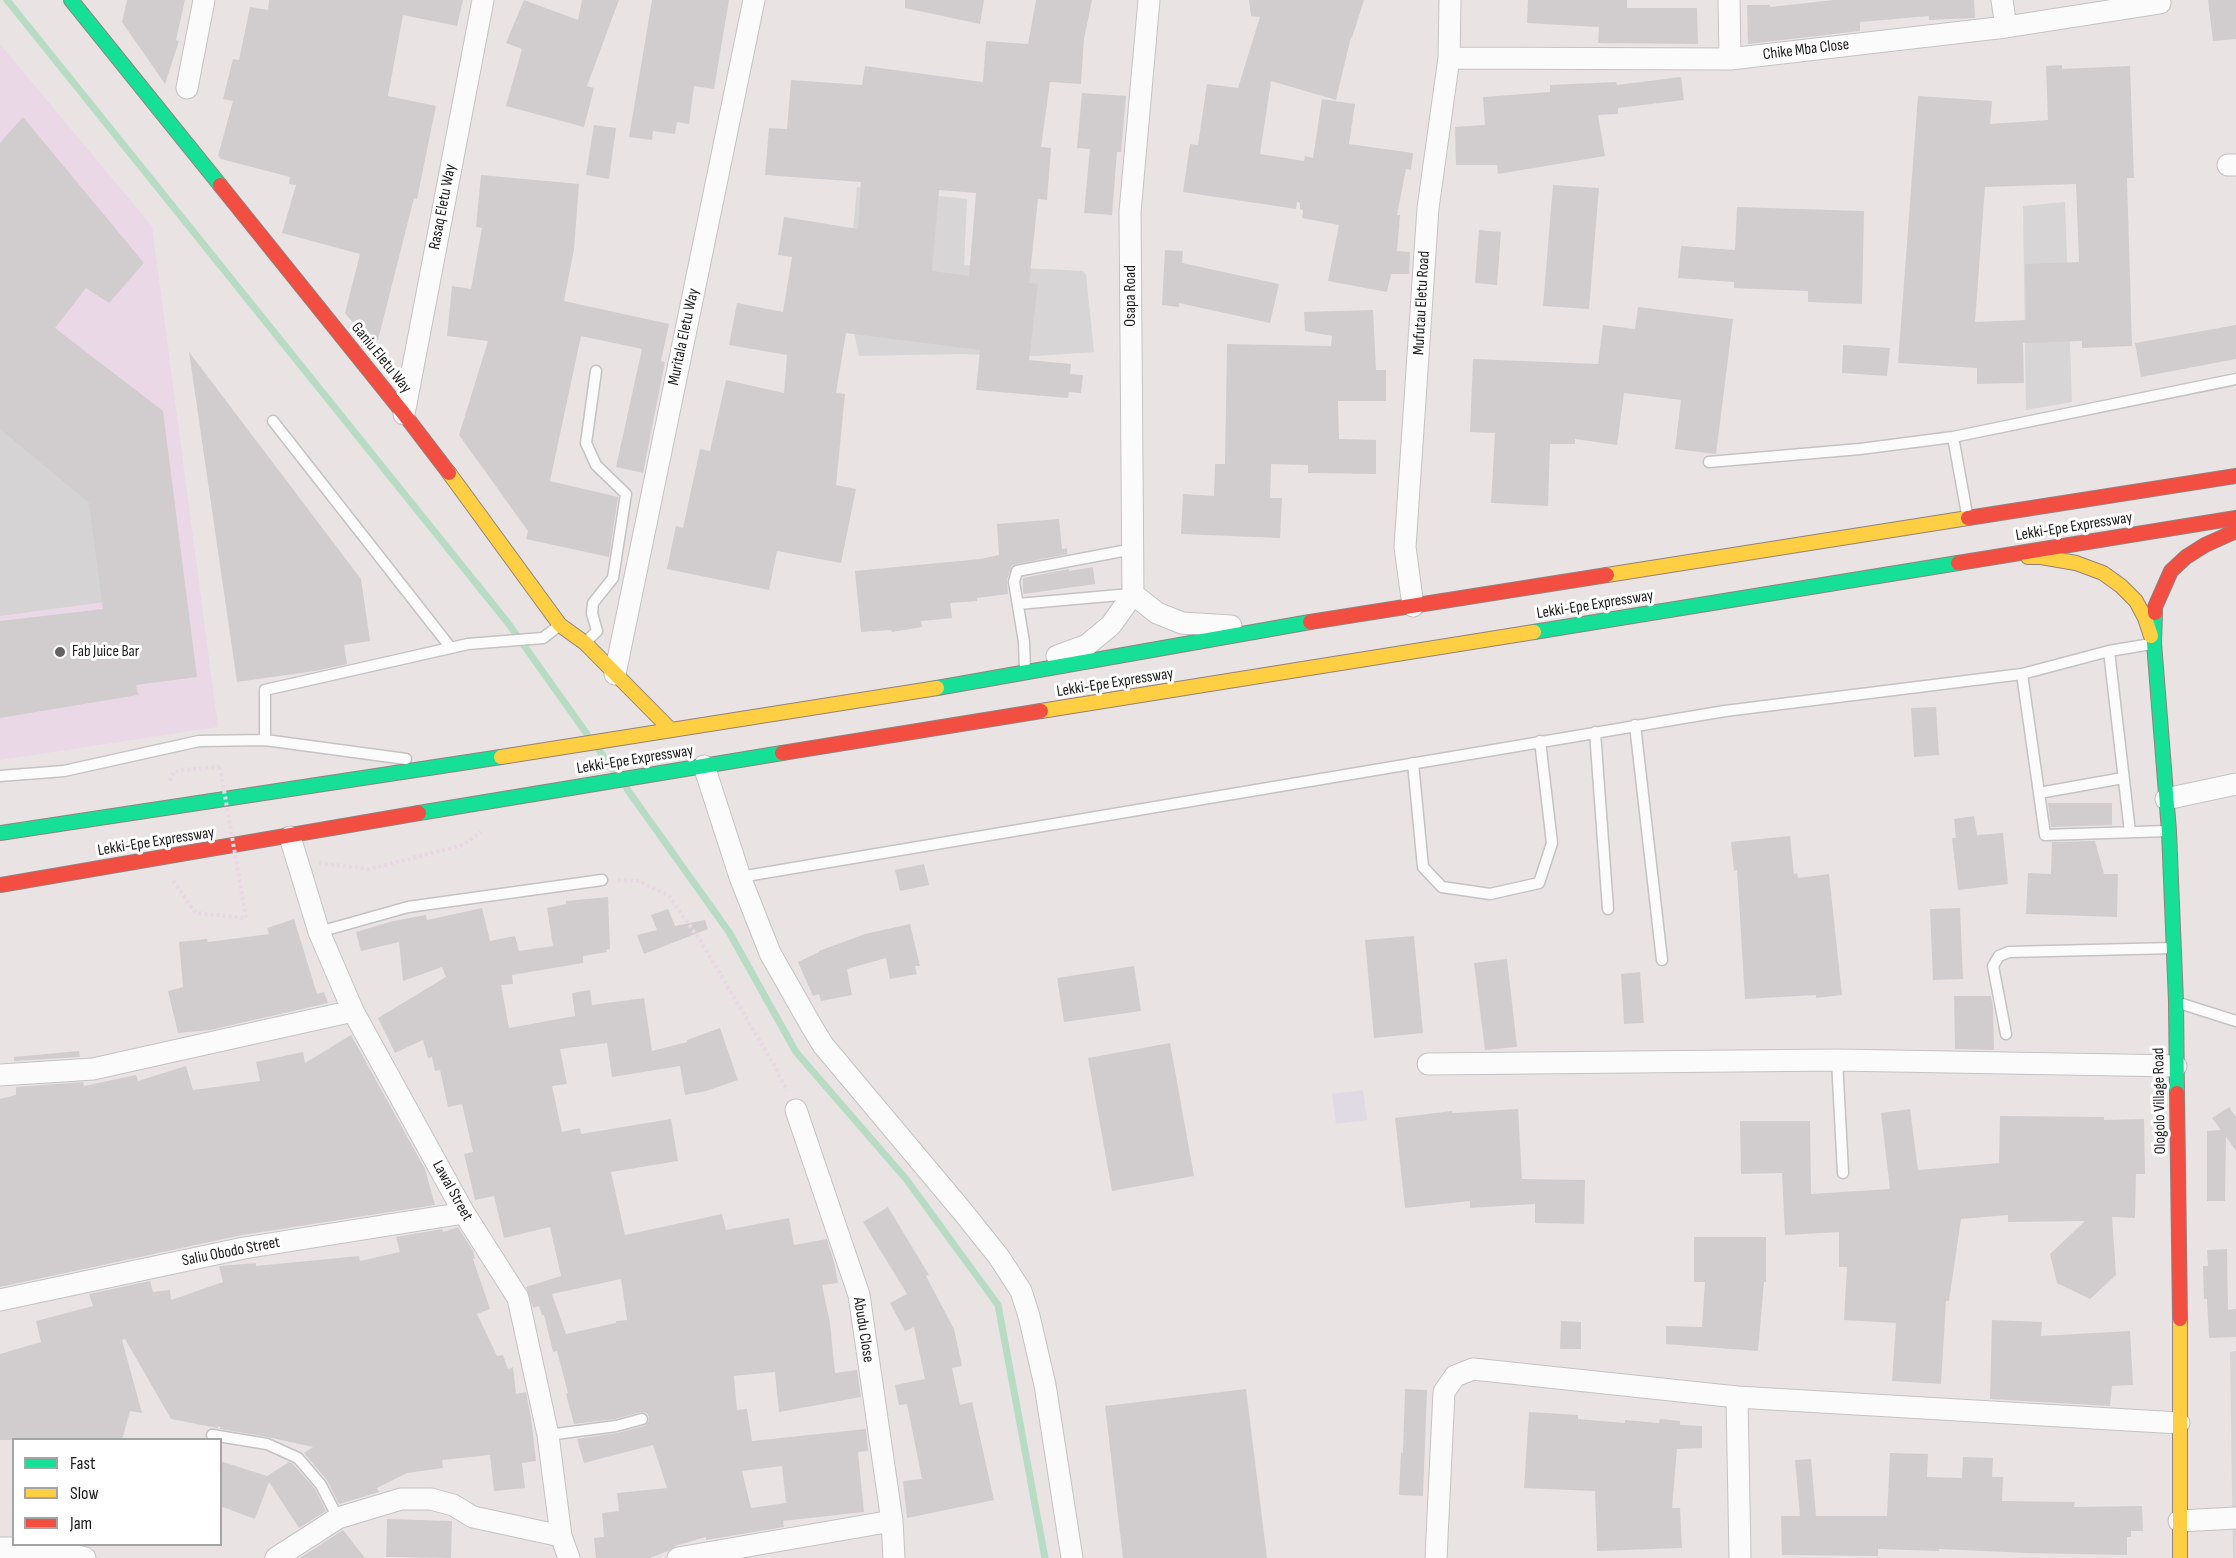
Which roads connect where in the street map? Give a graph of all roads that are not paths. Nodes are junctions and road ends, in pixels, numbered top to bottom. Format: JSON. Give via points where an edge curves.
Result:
{"nodes":[{"id":1,"x":71,"y":0,"type":"edge"},
{"id":2,"x":204,"y":0,"type":"edge"},
{"id":3,"x":483,"y":0,"type":"edge"},
{"id":4,"x":754,"y":0,"type":"edge"},
{"id":5,"x":1149,"y":0,"type":"edge"},
{"id":6,"x":1450,"y":0,"type":"edge"},
{"id":7,"x":1729,"y":0,"type":"edge"},
{"id":8,"x":2002,"y":0,"type":"edge"},
{"id":9,"x":2160,"y":3,"type":"dead end"},
{"id":10,"x":2006,"y":27,"type":"junction"},
{"id":11,"x":1449,"y":58,"type":"junction"},
{"id":12,"x":1730,"y":59,"type":"junction"},
{"id":13,"x":187,"y":88,"type":"dead end"},
{"id":14,"x":596,"y":370,"type":"dead end"},
{"id":15,"x":2236,"y":379,"type":"edge"},
{"id":16,"x":404,"y":414,"type":"junction"},
{"id":17,"x":273,"y":421,"type":"dead end"},
{"id":18,"x":1953,"y":437,"type":"junction"},
{"id":19,"x":1709,"y":462,"type":"dead end"},
{"id":20,"x":2236,"y":476,"type":"edge"},
{"id":21,"x":2236,"y":518,"type":"edge"},
{"id":22,"x":1968,"y":519,"type":"junction"},
{"id":23,"x":2236,"y":531,"type":"edge"},
{"id":24,"x":1133,"y":549,"type":"junction"},
{"id":25,"x":1992,"y":557,"type":"junction"},
{"id":26,"x":1133,"y":594,"type":"junction"},
{"id":27,"x":1018,"y":604,"type":"junction"},
{"id":28,"x":1413,"y":606,"type":"junction"},
{"id":29,"x":560,"y":625,"type":"junction"},
{"id":30,"x":1274,"y":628,"type":"junction"},
{"id":31,"x":2154,"y":643,"type":"junction"},
{"id":32,"x":585,"y":644,"type":"junction"},
{"id":33,"x":451,"y":648,"type":"junction"},
{"id":34,"x":2109,"y":651,"type":"junction"},
{"id":35,"x":1021,"y":673,"type":"junction"},
{"id":36,"x":615,"y":674,"type":"junction"},
{"id":37,"x":2022,"y":674,"type":"junction"},
{"id":38,"x":1635,"y":725,"type":"junction"},
{"id":39,"x":671,"y":730,"type":"junction"},
{"id":40,"x":1595,"y":732,"type":"junction"},
{"id":41,"x":265,"y":740,"type":"junction"},
{"id":42,"x":1540,"y":741,"type":"junction"},
{"id":43,"x":1413,"y":763,"type":"junction"},
{"id":44,"x":452,"y":765,"type":"junction"},
{"id":45,"x":704,"y":766,"type":"junction"},
{"id":46,"x":0,"y":776,"type":"edge"},
{"id":47,"x":367,"y":778,"type":"junction"},
{"id":48,"x":2123,"y":778,"type":"junction"},
{"id":49,"x":2236,"y":784,"type":"edge"},
{"id":50,"x":2039,"y":793,"type":"junction"},
{"id":51,"x":333,"y":797,"type":"dead end"},
{"id":52,"x":2166,"y":799,"type":"junction"},
{"id":53,"x":2169,"y":831,"type":"junction"},
{"id":54,"x":2130,"y":832,"type":"junction"},
{"id":55,"x":0,"y":834,"type":"edge"},
{"id":56,"x":290,"y":837,"type":"junction"},
{"id":57,"x":740,"y":877,"type":"junction"},
{"id":58,"x":602,"y":880,"type":"road end"},
{"id":59,"x":0,"y":885,"type":"edge"},
{"id":60,"x":1608,"y":909,"type":"dead end"},
{"id":61,"x":319,"y":932,"type":"junction"},
{"id":62,"x":2173,"y":948,"type":"junction"},
{"id":63,"x":1662,"y":960,"type":"dead end"},
{"id":64,"x":2176,"y":1002,"type":"junction"},
{"id":65,"x":353,"y":1011,"type":"junction"},
{"id":66,"x":2236,"y":1021,"type":"edge"},
{"id":67,"x":2006,"y":1034,"type":"dead end"},
{"id":68,"x":1837,"y":1060,"type":"junction"},
{"id":69,"x":1428,"y":1064,"type":"dead end"},
{"id":70,"x":2176,"y":1066,"type":"junction"},
{"id":71,"x":0,"y":1075,"type":"edge"},
{"id":72,"x":796,"y":1110,"type":"road end"},
{"id":73,"x":1843,"y":1173,"type":"dead end"},
{"id":74,"x":464,"y":1213,"type":"junction"},
{"id":75,"x":0,"y":1300,"type":"edge"},
{"id":76,"x":1737,"y":1397,"type":"junction"},
{"id":77,"x":642,"y":1419,"type":"dead end"},
{"id":78,"x":2179,"y":1423,"type":"junction"},
{"id":79,"x":548,"y":1435,"type":"junction"},
{"id":80,"x":212,"y":1436,"type":"dead end"},
{"id":81,"x":338,"y":1518,"type":"junction"},
{"id":82,"x":2236,"y":1518,"type":"edge"},
{"id":83,"x":892,"y":1521,"type":"junction"},
{"id":84,"x":2179,"y":1521,"type":"junction"},
{"id":85,"x":561,"y":1536,"type":"junction"},
{"id":86,"x":0,"y":1548,"type":"edge"},
{"id":87,"x":85,"y":1558,"type":"edge"},
{"id":88,"x":276,"y":1558,"type":"edge"},
{"id":89,"x":569,"y":1558,"type":"edge"},
{"id":90,"x":678,"y":1558,"type":"edge"},
{"id":91,"x":894,"y":1558,"type":"edge"},
{"id":92,"x":1072,"y":1558,"type":"edge"},
{"id":93,"x":1436,"y":1558,"type":"edge"},
{"id":94,"x":1740,"y":1558,"type":"edge"},
{"id":95,"x":2180,"y":1558,"type":"edge"}],
"edges":[{"from":1,"to":16,"type":"main road","name":"Ganiu Eletu Way"},
{"from":2,"to":13,"type":"street"},
{"from":3,"to":16,"type":"street","name":"Rasaq Eletu Way"},
{"from":4,"to":36,"type":"street","name":"Muritala Eletu Way"},
{"from":5,"to":24,"type":"street","name":"Osapa Road","via":[[1130,212]]},
{"from":6,"to":11,"type":"street","name":"Mufutau Eletu Road"},
{"from":7,"to":12,"type":"street"},
{"from":8,"to":10,"type":"street"},
{"from":9,"to":10,"type":"street","name":"Chike Mba Close"},
{"from":10,"to":12,"type":"street","name":"Chike Mba Close"},
{"from":11,"to":12,"type":"street","name":"Chike Mba Close"},
{"from":11,"to":28,"type":"street","name":"Mufutau Eletu Road","via":[[1428,208],[1405,547]]},
{"from":14,"to":32,"type":"lane","via":[[586,443],[596,465],[626,494],[613,578],[593,603],[597,631]]},
{"from":15,"to":18,"type":"lane"},
{"from":16,"to":29,"type":"main road","name":"Ganiu Eletu Way"},
{"from":17,"to":33,"type":"lane"},
{"from":18,"to":19,"type":"lane"},
{"from":18,"to":22,"type":"lane"},
{"from":20,"to":22,"type":"main road","name":"Lekki-Epe Expressway"},
{"from":21,"to":25,"type":"main road","name":"Lekki-Epe Expressway"},
{"from":22,"to":28,"type":"main road","name":"Lekki-Epe Expressway"},
{"from":23,"to":31,"type":"main road","via":[[2205,545],[2171,571],[2155,607]]},
{"from":24,"to":26,"type":"street","name":"Osapa Road"},
{"from":24,"to":27,"type":"lane","via":[[1017,571],[1014,582]]},
{"from":25,"to":31,"type":"main road","via":[[2041,557],[2103,573],[2136,601]]},
{"from":25,"to":45,"type":"main road","name":"Lekki-Epe Expressway"},
{"from":26,"to":27,"type":"lane"},
{"from":26,"to":30,"type":"street","via":[[1156,613],[1182,623]]},
{"from":26,"to":35,"type":"street","via":[[1111,625],[1087,645]]},
{"from":27,"to":35,"type":"lane","via":[[1024,642]]},
{"from":28,"to":30,"type":"main road","name":"Lekki-Epe Expressway"},
{"from":29,"to":32,"type":"main road","name":"Ganiu Eletu Way"},
{"from":29,"to":33,"type":"lane","via":[[543,638]]},
{"from":30,"to":35,"type":"main road","name":"Lekki-Epe Expressway"},
{"from":31,"to":34,"type":"lane"},
{"from":31,"to":52,"type":"main road","name":"Ologolo Village Road"},
{"from":32,"to":36,"type":"main road","name":"Ganiu Eletu Way"},
{"from":33,"to":41,"type":"lane","via":[[266,690]]},
{"from":34,"to":37,"type":"lane"},
{"from":34,"to":48,"type":"lane"},
{"from":35,"to":39,"type":"main road","name":"Lekki-Epe Expressway"},
{"from":36,"to":39,"type":"main road","name":"Ganiu Eletu Way"},
{"from":37,"to":38,"type":"lane"},
{"from":37,"to":50,"type":"lane"},
{"from":38,"to":40,"type":"lane"},
{"from":38,"to":63,"type":"lane"},
{"from":39,"to":44,"type":"main road","name":"Lekki-Epe Expressway"},
{"from":40,"to":42,"type":"lane"},
{"from":40,"to":60,"type":"lane"},
{"from":41,"to":44,"type":"lane"},
{"from":41,"to":46,"type":"lane","via":[[199,741],[64,771]]},
{"from":42,"to":43,"type":"lane"},
{"from":42,"to":43,"type":"lane","via":[[1552,843],[1539,883],[1490,894],[1442,886],[1423,867]]},
{"from":43,"to":57,"type":"lane"},
{"from":44,"to":47,"type":"main road","name":"Lekki-Epe Expressway"},
{"from":45,"to":56,"type":"main road","name":"Lekki-Epe Expressway"},
{"from":45,"to":57,"type":"street"},
{"from":47,"to":51,"type":"main road"},
{"from":47,"to":55,"type":"main road","name":"Lekki-Epe Expressway"},
{"from":48,"to":50,"type":"lane"},
{"from":48,"to":54,"type":"lane"},
{"from":49,"to":52,"type":"street"},
{"from":50,"to":54,"type":"lane","via":[[2045,835]]},
{"from":52,"to":53,"type":"main road","name":"Ologolo Village Road"},
{"from":53,"to":54,"type":"lane"},
{"from":53,"to":62,"type":"main road","name":"Ologolo Village Road"},
{"from":56,"to":59,"type":"main road","name":"Lekki-Epe Expressway"},
{"from":56,"to":61,"type":"street","name":"Lawal Street"},
{"from":57,"to":92,"type":"street","via":[[770,953],[823,1045],[963,1212],[1021,1291],[1045,1385]]},
{"from":58,"to":61,"type":"lane","via":[[408,908]]},
{"from":61,"to":65,"type":"street","name":"Lawal Street"},
{"from":62,"to":64,"type":"main road","name":"Ologolo Village Road"},
{"from":62,"to":67,"type":"lane","via":[[2009,952],[1999,956],[1993,966]]},
{"from":64,"to":66,"type":"lane"},
{"from":64,"to":70,"type":"main road","name":"Ologolo Village Road"},
{"from":65,"to":71,"type":"street","via":[[93,1069]]},
{"from":65,"to":74,"type":"street","name":"Lawal Street"},
{"from":68,"to":69,"type":"street"},
{"from":68,"to":70,"type":"street"},
{"from":68,"to":73,"type":"lane"},
{"from":70,"to":78,"type":"main road","name":"Ologolo Village Road"},
{"from":72,"to":83,"type":"street","name":"Abudu Close","via":[[859,1295]]},
{"from":74,"to":75,"type":"street","name":"Saliu Obodo Street","via":[[244,1248]]},
{"from":74,"to":79,"type":"street","name":"Lawal Street","via":[[518,1298]]},
{"from":76,"to":78,"type":"street"},
{"from":76,"to":93,"type":"street","via":[[1473,1369],[1455,1376],[1444,1392]]},
{"from":76,"to":94,"type":"street"},
{"from":77,"to":79,"type":"lane"},
{"from":78,"to":84,"type":"main road","name":"Ologolo Village Road"},
{"from":79,"to":85,"type":"street","name":"Lawal Street"},
{"from":80,"to":81,"type":"lane","via":[[267,1444],[298,1458],[321,1485]]},
{"from":81,"to":85,"type":"street","via":[[401,1499],[430,1499],[453,1504],[472,1517]]},
{"from":81,"to":88,"type":"street"},
{"from":82,"to":84,"type":"street"},
{"from":83,"to":90,"type":"street"},
{"from":83,"to":91,"type":"street","name":"Abudu Close"},
{"from":84,"to":95,"type":"main road","name":"Ologolo Village Road"},
{"from":85,"to":89,"type":"street","name":"Lawal Street"},
{"from":86,"to":87,"type":"street","via":[[47,1548]]}]}
